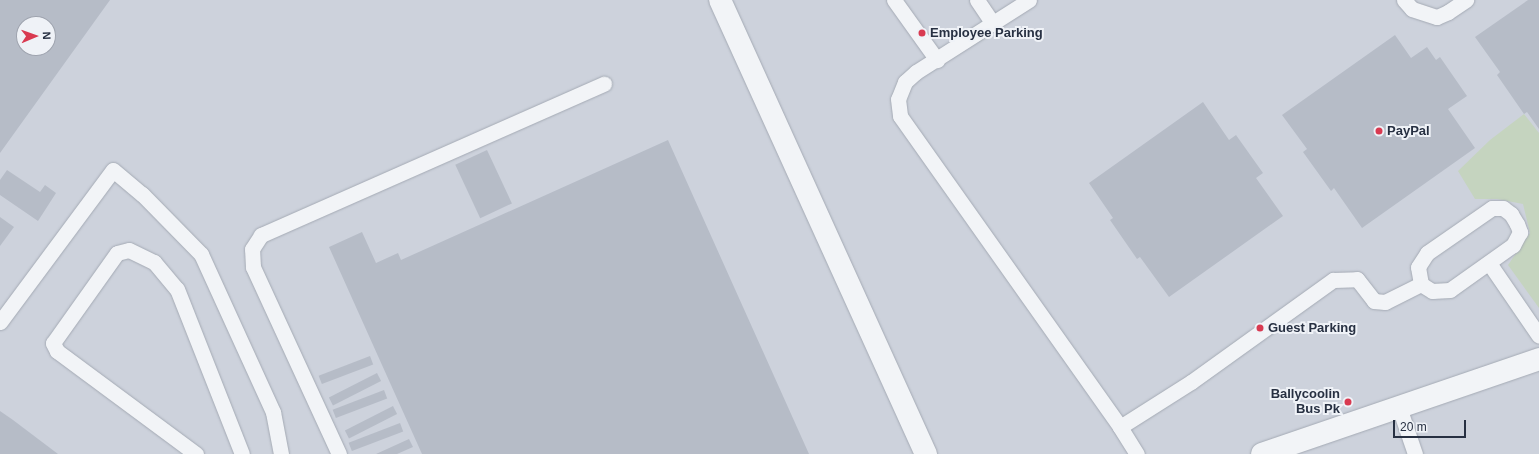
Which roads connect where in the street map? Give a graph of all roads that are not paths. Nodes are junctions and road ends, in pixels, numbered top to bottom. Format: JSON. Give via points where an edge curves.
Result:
{"nodes":[{"id":1,"x":720,"y":0,"type":"edge"},
{"id":2,"x":894,"y":0,"type":"edge"},
{"id":3,"x":977,"y":0,"type":"edge"},
{"id":4,"x":1029,"y":0,"type":"edge"},
{"id":5,"x":1404,"y":0,"type":"edge"},
{"id":6,"x":1466,"y":0,"type":"edge"},
{"id":7,"x":993,"y":24,"type":"junction"},
{"id":8,"x":937,"y":60,"type":"junction"},
{"id":9,"x":604,"y":84,"type":"dead end"},
{"id":10,"x":1489,"y":263,"type":"junction"},
{"id":11,"x":1421,"y":284,"type":"junction"},
{"id":12,"x":0,"y":322,"type":"edge"},
{"id":13,"x":1539,"y":336,"type":"edge"},
{"id":14,"x":1539,"y":359,"type":"edge"},
{"id":15,"x":1399,"y":407,"type":"junction"},
{"id":16,"x":1120,"y":427,"type":"junction"},
{"id":17,"x":196,"y":454,"type":"edge"},
{"id":18,"x":242,"y":454,"type":"edge"},
{"id":19,"x":281,"y":454,"type":"edge"},
{"id":20,"x":339,"y":454,"type":"edge"},
{"id":21,"x":926,"y":454,"type":"edge"},
{"id":22,"x":1137,"y":454,"type":"edge"},
{"id":23,"x":1262,"y":454,"type":"edge"},
{"id":24,"x":1415,"y":454,"type":"edge"}],
"edges":[{"from":1,"to":21,"type":"street"},
{"from":2,"to":8,"type":"lane"},
{"from":3,"to":7,"type":"lane"},
{"from":4,"to":7,"type":"lane"},
{"from":5,"to":6,"type":"lane","via":[[1412,9],[1437,17]]},
{"from":7,"to":8,"type":"lane"},
{"from":8,"to":16,"type":"lane","via":[[916,72],[905,82],[898,99],[900,116]]},
{"from":9,"to":20,"type":"lane","via":[[261,235],[252,249],[253,267]]},
{"from":10,"to":11,"type":"lane","via":[[1450,290],[1432,292]]},
{"from":10,"to":11,"type":"lane","via":[[1513,245],[1520,232],[1511,214],[1503,208],[1492,208],[1427,253],[1418,267]]},
{"from":10,"to":13,"type":"lane"},
{"from":11,"to":16,"type":"lane","via":[[1385,302],[1374,301],[1357,279],[1333,280],[1191,382]]},
{"from":12,"to":19,"type":"lane","via":[[112,170],[142,194],[201,254],[273,412]]},
{"from":14,"to":15,"type":"street"},
{"from":15,"to":23,"type":"street"},
{"from":15,"to":24,"type":"lane"},
{"from":16,"to":22,"type":"lane"},
{"from":17,"to":18,"type":"lane","via":[[57,351],[53,343],[117,253],[129,250],[154,262],[177,289]]}]}
